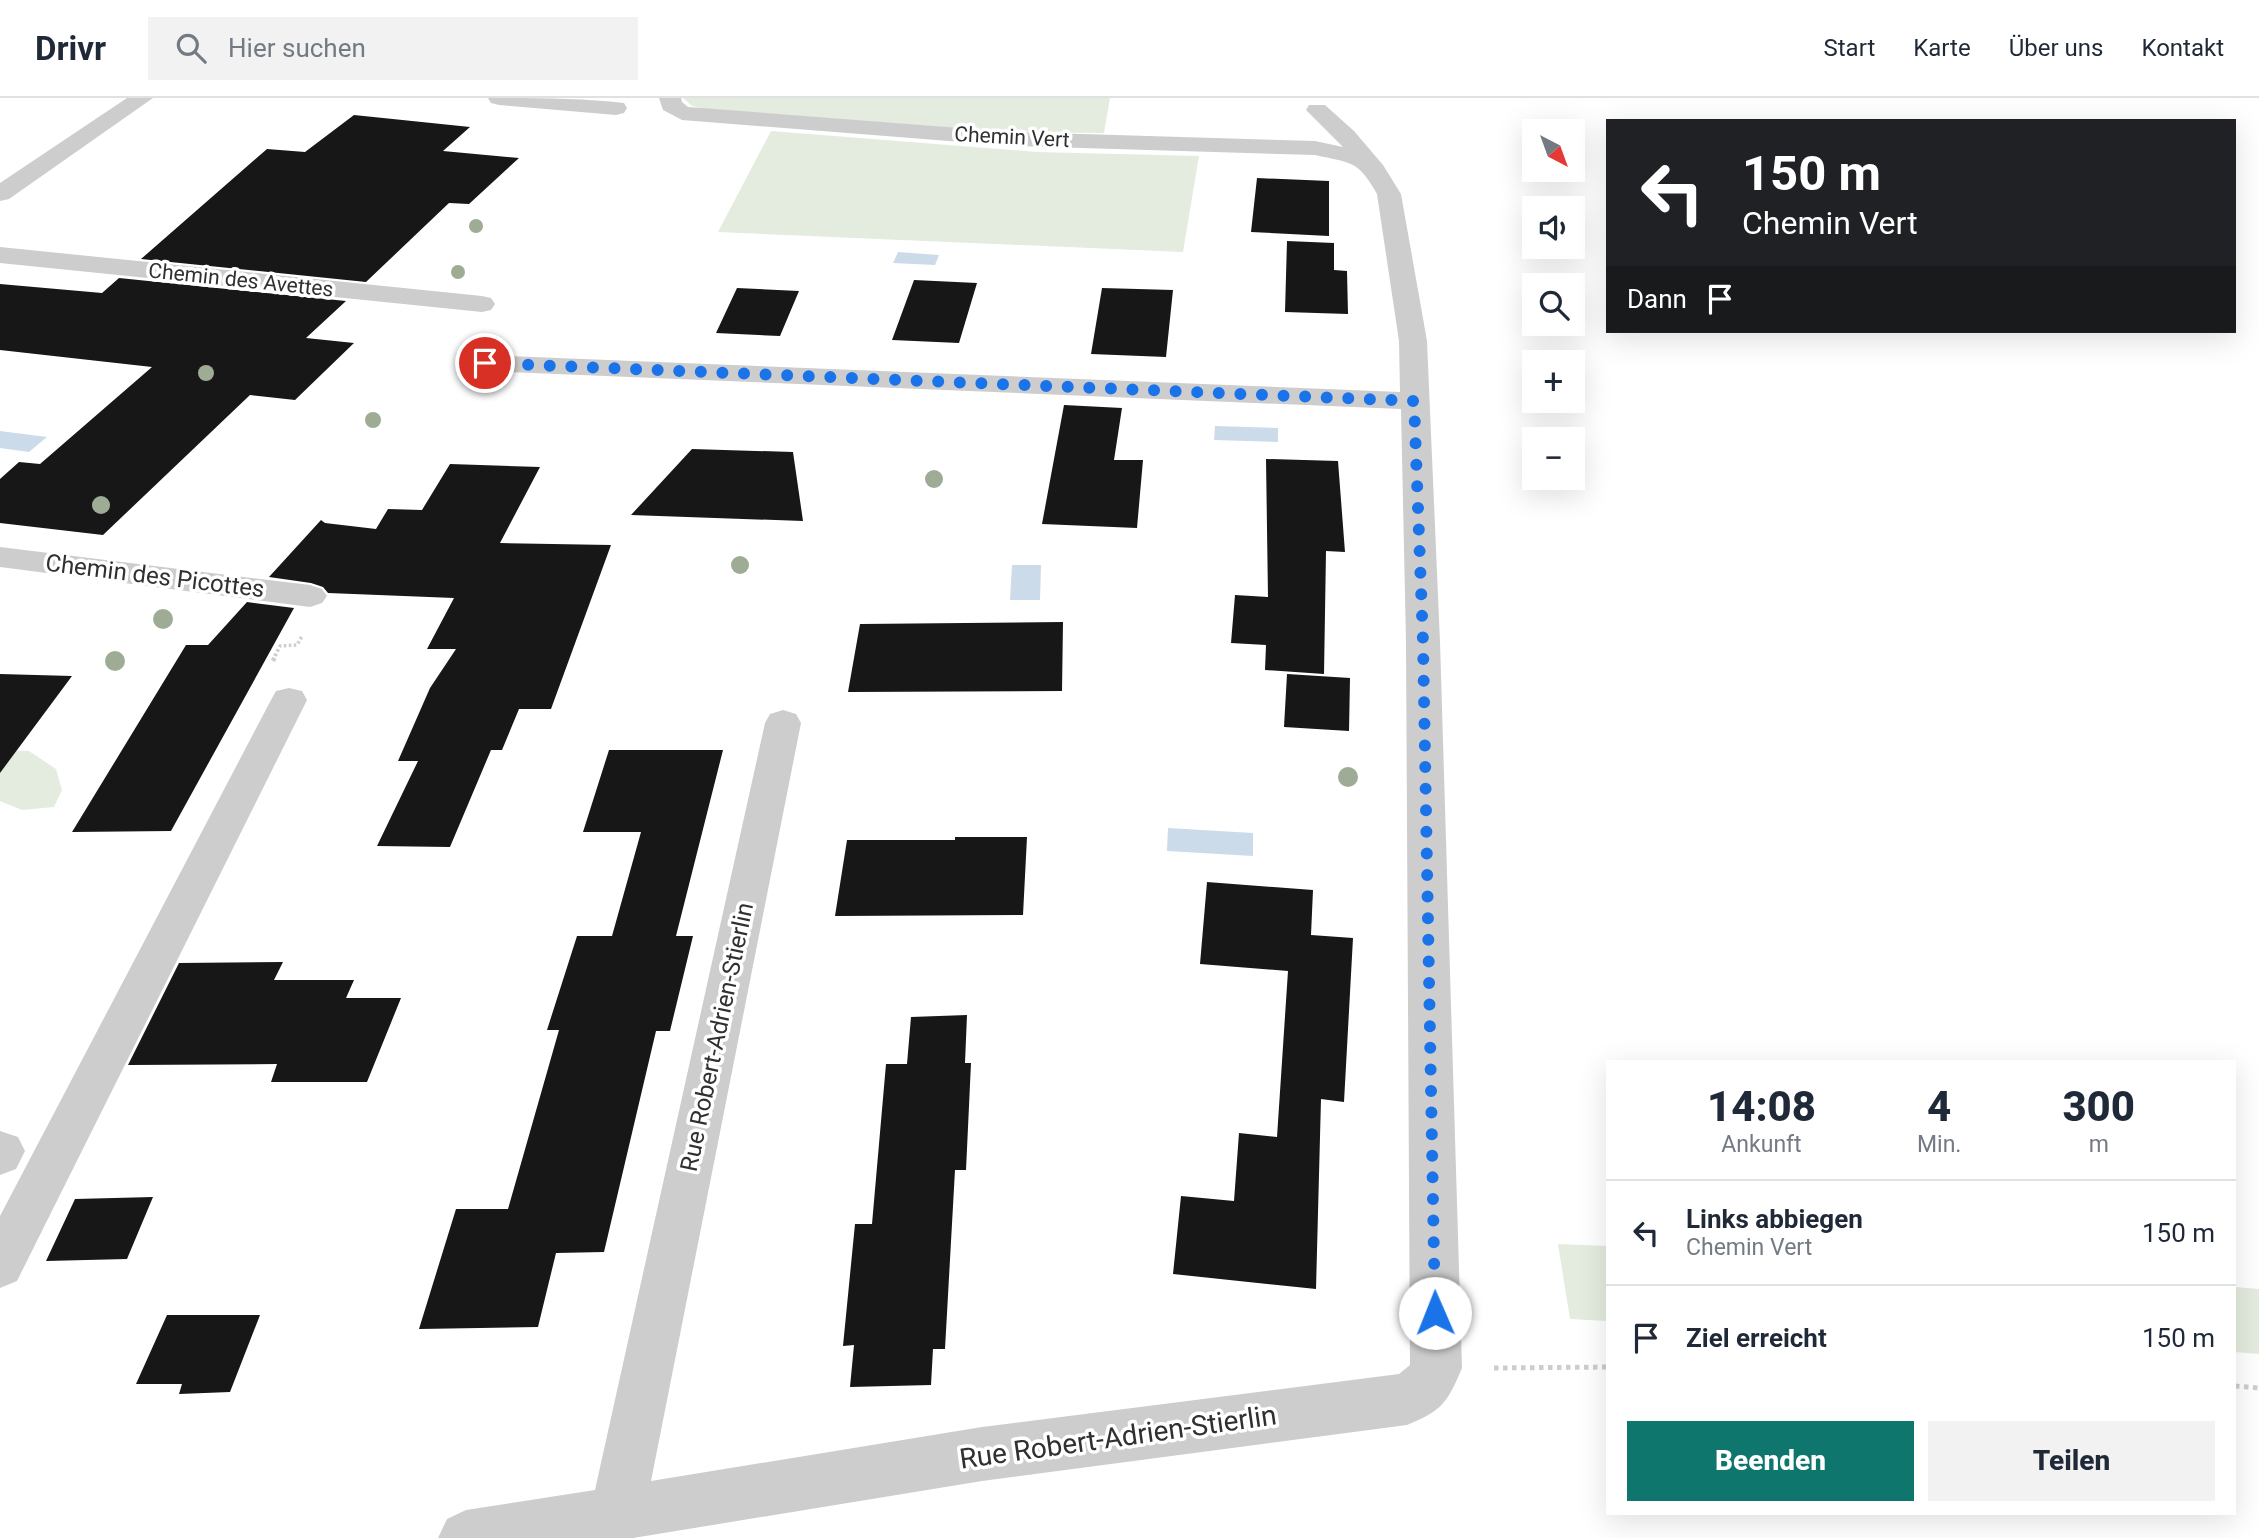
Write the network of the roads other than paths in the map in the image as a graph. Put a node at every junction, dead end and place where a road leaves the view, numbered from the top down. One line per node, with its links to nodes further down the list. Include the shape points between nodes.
1 (142, 98): 7 (street)
2 (499, 98): 4 (street)
3 (670, 98): 6 (street, Chemin Vert, via 671,105 682,113 1013,139 1315,148)
4 (616, 108)
5 (1317, 110): 6 (street, via 1346,135)
6 (1363, 159): 11 (street, via 1389,194 1413,341)
7 (0, 194)
8 (0, 255): 9 (street, Chemin des Avettes)
9 (482, 304)
10 (485, 363): 11 (street)
11 (1414, 401): 17 (street, Rue Robert-Adrien-Stierlin, via 1424,655 1436,1368 1427,1386 1407,1399 982,1454)
12 (0, 556): 13 (street, Chemin des Picottes)
13 (310, 596)
14 (289, 700): 16 (street)
15 (783, 723): 17 (street, Rue Robert-Adrien-Stierlin)
16 (0, 1265)
17 (617, 1515): 18 (street, Rue Robert-Adrien-Stierlin)
18 (466, 1538)

